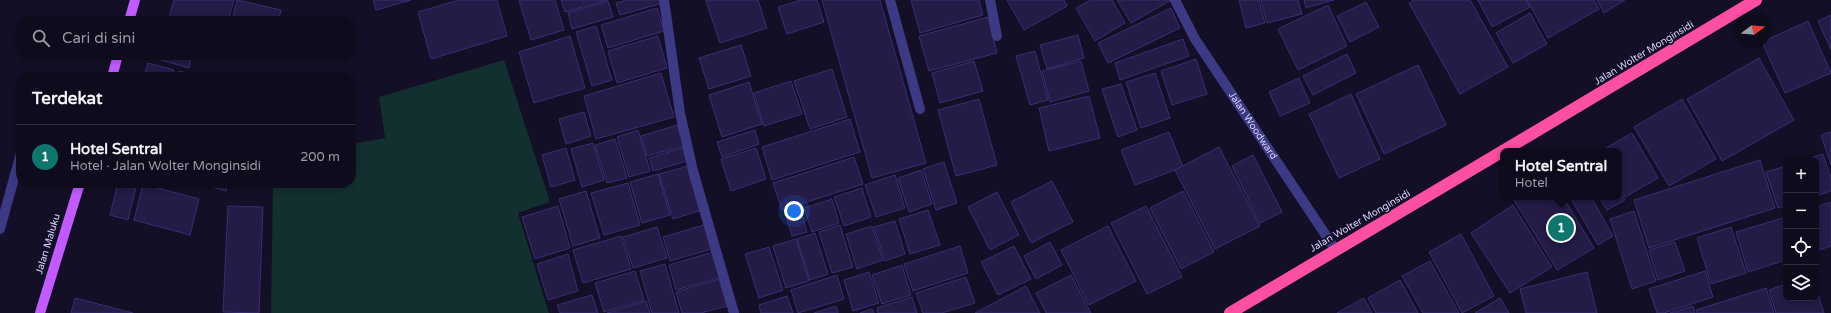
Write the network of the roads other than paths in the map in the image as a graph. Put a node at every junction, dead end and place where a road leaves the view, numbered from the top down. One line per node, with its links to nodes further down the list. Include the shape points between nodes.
1 (135, 0): 7 (main road)
2 (664, 0): 19 (street, via 678,99 693,171)
3 (890, 0): 11 (street)
4 (990, 0): 8 (street)
5 (1175, 0): 17 (street, Jalan Woodward, via 1195,39)
6 (1756, 0): 12 (highway, Jalan Wolter Monginsidi)
7 (130, 16)
8 (997, 36)
9 (117, 60): 10 (main road)
10 (113, 72)
11 (920, 109)
12 (1508, 148)
13 (1500, 153): 17 (highway, Jalan Wolter Monginsidi)
14 (16, 171): 16 (street)
15 (78, 188): 18 (main road, Jalan Maluku)
16 (0, 229)
17 (1335, 249): 20 (highway, Jalan Wolter Monginsidi)
18 (40, 313)
19 (734, 313)
20 (1230, 313)

